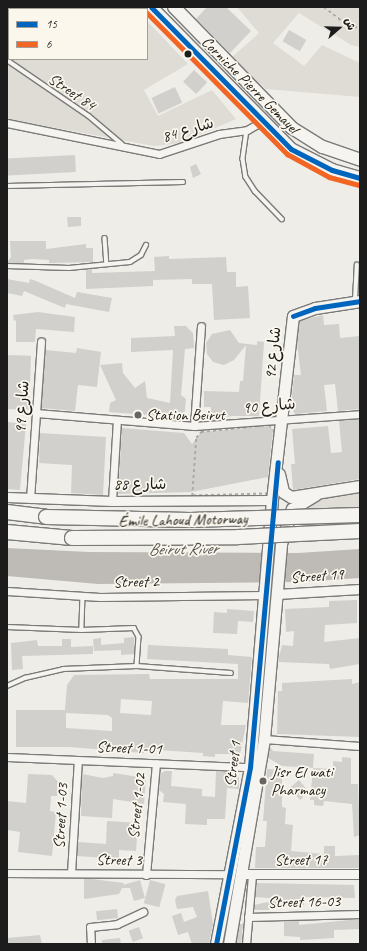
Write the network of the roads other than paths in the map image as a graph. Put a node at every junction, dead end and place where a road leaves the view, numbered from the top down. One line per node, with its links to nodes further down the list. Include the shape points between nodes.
1 (151, 7): 4 (highway, Corniche Pierre Gemayel)
2 (174, 7): 8 (highway, Corniche Pierre Gemayel, via 292,128 323,147)
3 (7, 60): 7 (lane, Street 84, via 89,116)
4 (261, 122): 6 (street, شارع 84); 9 (highway, Corniche Pierre Gemayel, via 291,149 310,160)
5 (7, 123): 7 (street, شارع 84)
6 (247, 130): 7 (street, شارع 84, via 219,134 159,154); 12 (lane, via 243,159 246,177 254,191)
7 (122, 145)
8 (360, 160)
9 (360, 178)
10 (183, 182): 11 (lane)
11 (7, 186)
12 (282, 219)
13 (105, 238): 15 (lane)
14 (146, 245): 15 (lane, via 136,260)
15 (107, 264): 17 (lane, via 69,268)
16 (357, 265): 18 (lane)
17 (7, 266)
18 (357, 301): 23 (main road, شارع 92, via 308,309 293,316)
19 (201, 326): 25 (street)
20 (41, 341): 21 (street, شارع 99)
21 (36, 413): 24 (street, شارع 90); 30 (street, شارع 99)
22 (360, 414): 23 (street, شارع 90)
23 (283, 418): 25 (street, شارع 90); 26 (main road, شارع 92)
24 (117, 420): 25 (street, شارع 90); 31 (street)
25 (194, 426)
26 (278, 462): 28 (main road, via 283,492 291,497); 32 (main road)
27 (360, 486): 28 (main road)
28 (315, 495): 37 (main road, via 290,512)
29 (7, 497): 30 (street, شارع 88)
30 (30, 499): 31 (street, شارع 88)
31 (112, 500): 32 (street, شارع 88)
32 (272, 500): 37 (main road)
33 (7, 512): 34 (highway, Émile Lahoud Motorway, bridge, via 46,517 183,520)
34 (360, 515)
35 (7, 532): 36 (highway, Émile Lahoud Motorway, bridge, via 72,538 238,537)
36 (360, 532)
37 (276, 544): 39 (main road)
38 (360, 589): 39 (street, Street 19)
39 (272, 590): 41 (street, Street 2); 47 (main road, Street 1); 52 (main road, Street 1)
40 (7, 591): 41 (street, Street 2)
41 (83, 596): 43 (lane)
42 (7, 626): 43 (lane)
43 (82, 630): 44 (lane, via 134,628 139,637)
44 (138, 666): 45 (lane); 46 (lane, via 63,669 25,678)
45 (231, 673)
46 (7, 686)
47 (264, 739): 48 (street); 55 (main road, Street 1)
48 (360, 746)
49 (7, 757): 50 (street, Street 1-01)
50 (78, 760): 51 (street, Street 1-01); 54 (street, Street 1-03)
51 (156, 763): 52 (street, Street 1-01); 57 (street, Street 1-02)
52 (250, 767): 55 (main road, Street 1)
53 (7, 873): 54 (street, Street 3)
54 (71, 873): 57 (street, Street 3)
55 (242, 874): 56 (street, Street 17); 57 (street, Street 3); 60 (street); 62 (main road, Street 1); 63 (main road, Street 1)
56 (360, 874)
57 (146, 875)
58 (143, 912): 61 (street, via 117,924 90,927)
59 (360, 914): 60 (street, Street 16-03)
60 (248, 917): 64 (street)
61 (91, 944)
62 (216, 944)
63 (229, 944)
64 (246, 944)

